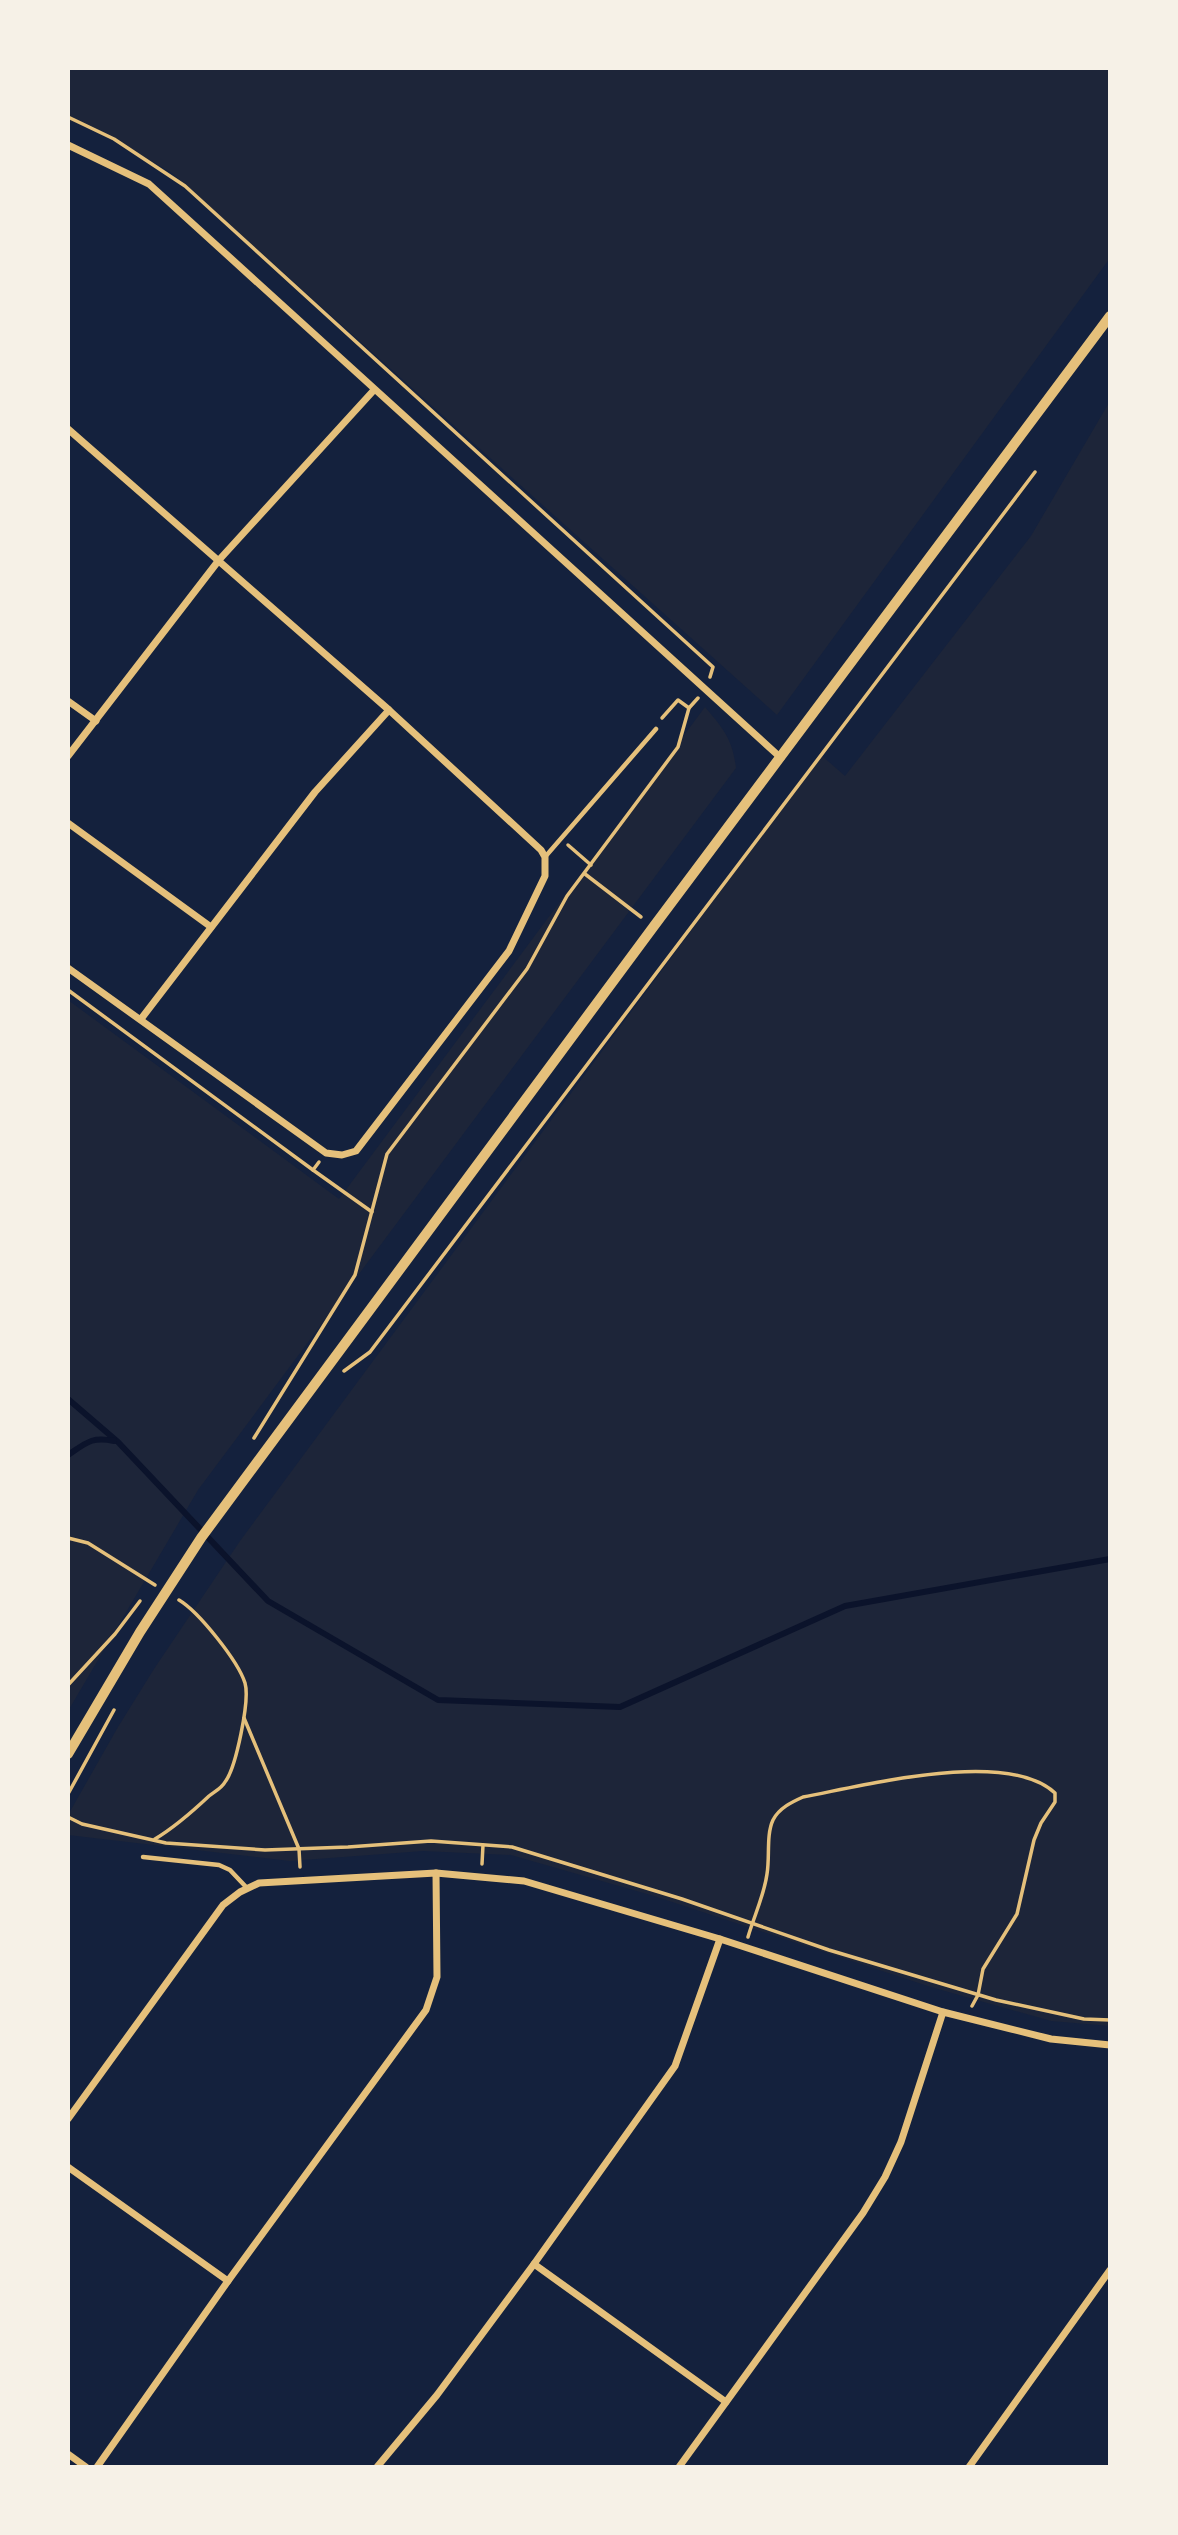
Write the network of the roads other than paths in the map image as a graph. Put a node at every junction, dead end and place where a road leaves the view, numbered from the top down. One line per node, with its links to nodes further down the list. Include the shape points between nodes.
1 (68, 145): 3 (street, via 149,184)
2 (1110, 316): 11 (street)
3 (374, 390): 5 (street); 11 (street)
4 (68, 429): 5 (street)
5 (219, 561): 7 (street); 8 (street)
6 (68, 701): 8 (street)
7 (389, 710): 13 (street); 14 (street, via 315,792)
8 (96, 720): 10 (street)
9 (656, 729): 13 (lane)
10 (68, 756)
11 (781, 758): 17 (street, via 201,1538)
12 (68, 823): 14 (street)
13 (545, 857): 16 (street, via 545,876 509,951 356,1151 326,1153)
14 (211, 927): 16 (street)
15 (68, 968): 16 (street)
16 (141, 1019)
17 (68, 1754)
18 (143, 1857): 20 (lane, via 219,1865)
19 (436, 1873): 20 (street, via 259,1882); 21 (street, via 524,1881); 28 (street, via 437,1977 426,2010)
20 (247, 1888): 24 (street, via 223,1905)
21 (720, 1939): 22 (street); 26 (street, via 675,2066)
22 (943, 2012): 23 (street, via 1051,2039); 29 (street, via 885,2178)
23 (1110, 2045)
24 (68, 2119)
25 (68, 2167): 28 (street)
26 (534, 2264): 29 (street); 33 (street)
27 (1110, 2270): 35 (street)
28 (228, 2281): 32 (street)
29 (726, 2402): 34 (street)
30 (68, 2455): 31 (street)
31 (86, 2467)
32 (97, 2467)
33 (377, 2467)
34 (679, 2467)
35 (969, 2467)

